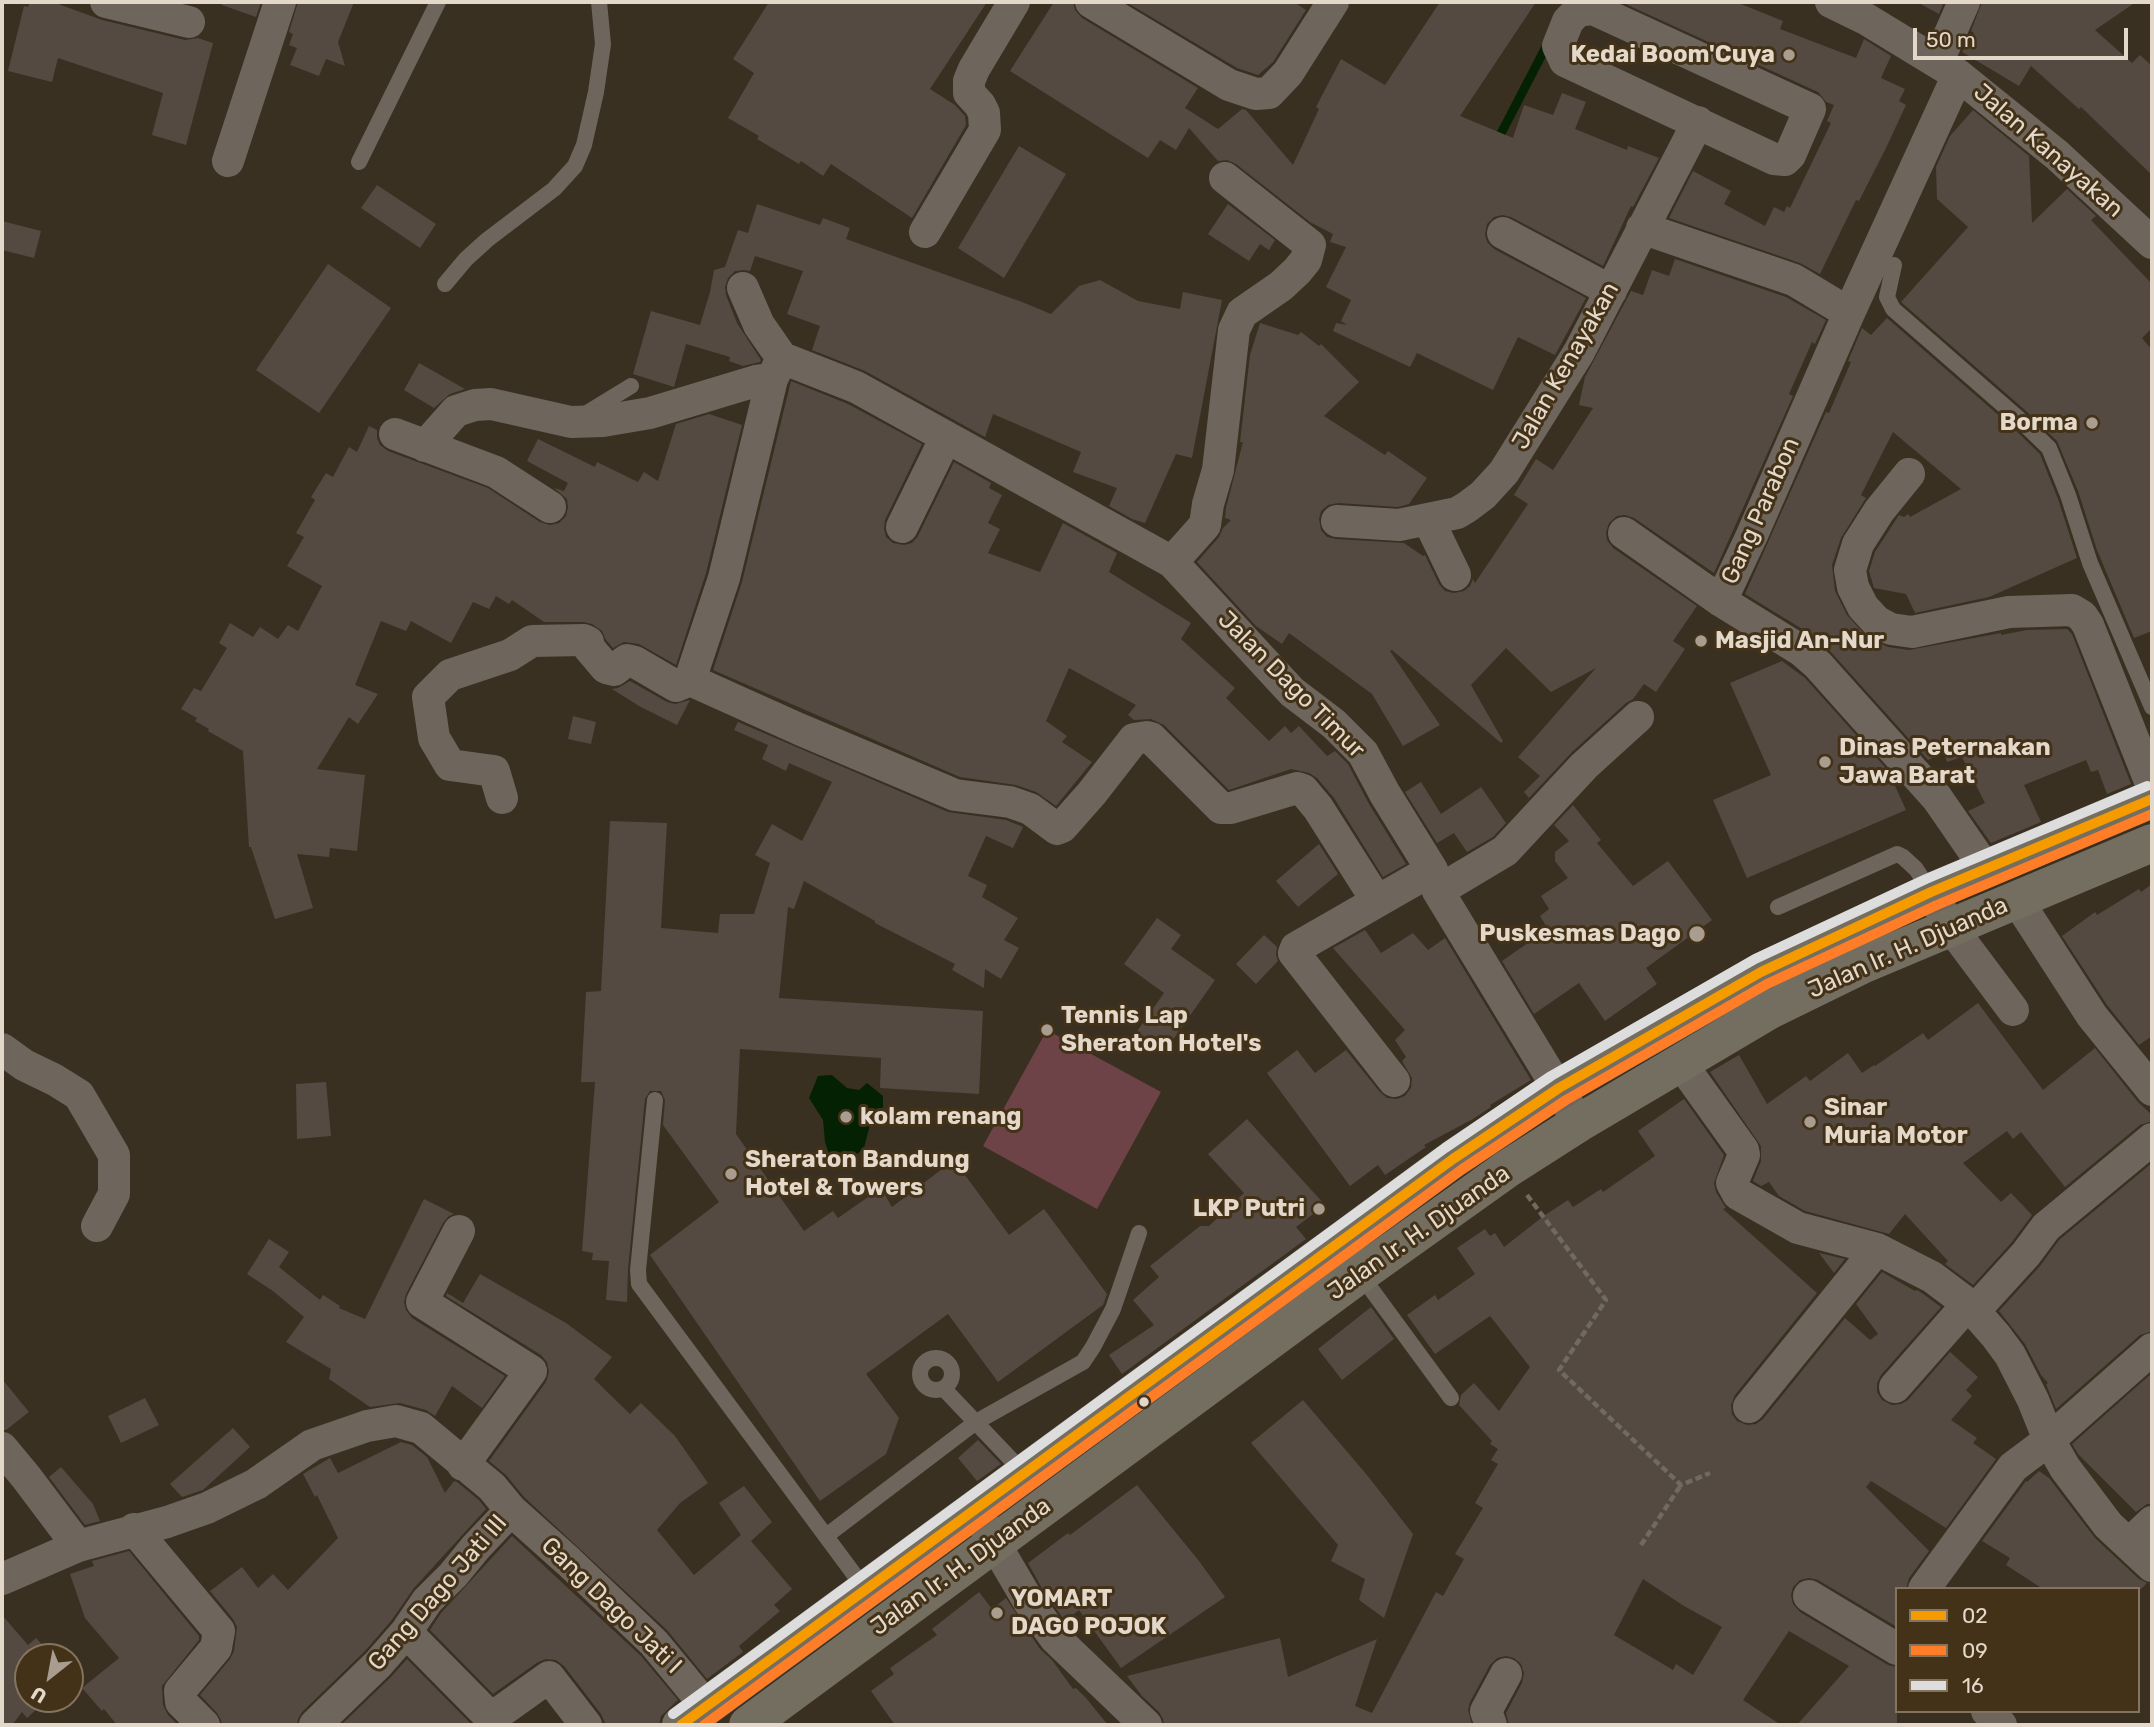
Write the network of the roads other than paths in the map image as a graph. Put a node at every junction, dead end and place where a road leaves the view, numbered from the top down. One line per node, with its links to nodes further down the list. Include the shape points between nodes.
1 (106, 2): 11 (street)
2 (280, 2): 14 (street)
3 (438, 2): 15 (lane)
4 (599, 2): 22 (lane, via 603,44 596,92 575,166 466,259)
5 (1014, 2): 18 (street, via 969,82 969,93 984,113 985,130)
6 (1091, 2): 7 (street, via 1229,85 1256,94 1269,93 1288,73)
7 (1333, 2)
8 (1831, 2): 12 (street, Jalan Kanayakan)
9 (1964, 2): 12 (street, Gang Parabon)
10 (1577, 6): 13 (street, via 1558,46 1565,61); 13 (street, via 1593,9 1810,109 1785,160)
11 (189, 22)
12 (1948, 68): 20 (street, Jalan Kanayakan, via 2057,155); 25 (street, Gang Parabon)
13 (1698, 122): 17 (street, Jalan Kenayakan)
14 (228, 161)
15 (359, 162)
16 (1225, 178): 38 (street, via 1310,245 1297,271 1242,313 1234,331 1218,470 1205,525)
17 (1642, 228): 24 (street, Jalan Kenayakan); 25 (street, via 1794,280)
18 (925, 232)
19 (1503, 233): 24 (street)
20 (2152, 243)
21 (1894, 265): 42 (lane, via 1887,297 1893,309 2049,448 2090,563)
22 (445, 284)
23 (743, 288): 26 (street)
24 (1611, 291): 34 (street, Jalan Kenayakan, via 1504,472 1467,507)
25 (1849, 313): 40 (street, Gang Parabon)
26 (777, 369): 28 (street, via 756,382 650,413); 30 (street, Jalan Dago Timur, via 856,387); 41 (street, via 724,578)
27 (631, 386): 28 (lane)
28 (571, 422): 31 (street, via 491,404 475,405 456,411)
29 (395, 434): 31 (street)
30 (946, 437): 36 (street); 38 (street, Jalan Dago Timur)
31 (425, 446): 33 (street, via 496,472)
32 (1909, 474): 44 (street, via 1858,544 1850,570 1863,607 1891,629 1912,632 2009,611 2072,610 2082,616)
33 (550, 507)
34 (1428, 519): 35 (street, Jalan Kenayakan, via 1399,525); 39 (street)
35 (1338, 521)
36 (902, 527)
37 (1624, 533): 40 (street)
38 (1172, 562): 49 (street, Jalan Dago Timur, via 1292,692 1363,753)
39 (1455, 575)
40 (1721, 601): 48 (street, Gang Parabon, via 1818,665 1937,798)
41 (690, 680): 45 (street, via 676,686 627,660 614,670 606,668 584,640 532,641 510,655 450,675 428,697 434,738 450,765 494,771); 52 (street, via 955,795 1030,809 1057,830 1134,739 1151,738 1221,808 1303,790)
42 (2152, 707)
43 (1638, 717): 49 (street, via 1584,766 1505,851)
44 (2152, 786)
45 (502, 798)
46 (2152, 799): 48 (main road, Jalan Ir. H. Djuanda)
47 (2152, 843): 51 (main road, Jalan Ir. H. Djuanda)
48 (1986, 869): 50 (main road, Jalan Ir. H. Djuanda)
49 (1435, 881): 52 (street); 59 (street, Jalan Dago Timur)
50 (1931, 892): 53 (lane, via 1916,869 1897,855); 54 (street); 59 (main road, Jalan Ir. H. Djuanda, via 1761,972)
51 (2017, 900): 54 (main road, Jalan Ir. H. Djuanda); 60 (street, via 2092,1016)
52 (1377, 901): 58 (street, via 1294,953)
53 (1778, 907)
54 (1950, 926): 55 (street); 57 (main road, Jalan Ir. H. Djuanda, via 1782,1004)
55 (2013, 1010)
56 (2, 1049): 64 (street, via 79,1096 114,1155 114,1194)
57 (1680, 1062): 62 (main road, Jalan Ir. H. Djuanda); 67 (street, via 1743,1150 1732,1184 1738,1194 1798,1228)
58 (1394, 1081)
59 (1559, 1088): 62 (street, Jalan Dago Timur); 79 (main road, Jalan Ir. H. Djuanda, via 1453,1159)
60 (2152, 1090)
61 (655, 1100): 85 (lane, via 639,1284)
62 (1579, 1123): 68 (main road, Jalan Ir. H. Djuanda)
63 (2152, 1139): 69 (street, via 2046,1227 2026,1254)
64 (97, 1226)
65 (459, 1231): 78 (street, via 422,1302 531,1371)
66 (1139, 1233): 75 (lane, via 1113,1309 1083,1362)
67 (1877, 1248): 69 (street, via 1932,1277); 74 (street)
68 (1360, 1274): 73 (lane); 80 (main road, Jalan Ir. H. Djuanda)
69 (1971, 1308): 71 (street); 76 (street, via 2010,1355)
70 (2152, 1349): 76 (street)
71 (1895, 1387)
72 (944, 1389): 75 (lane)
73 (1451, 1398)
74 (1749, 1407)
75 (976, 1422): 79 (lane); 85 (lane)
76 (2049, 1440): 87 (street, via 2094,1508); 91 (street, via 2013,1467)
77 (2, 1448): 88 (street)
78 (463, 1465): 82 (street, Gang Dago Jati III, via 492,1487); 84 (street, Gang Dago Jati III, via 421,1428 396,1422 368,1426 312,1445 256,1484 207,1508)
79 (1024, 1474): 80 (lane); 81 (main road, Jalan Ir. H. Djuanda)
80 (1048, 1504): 86 (main road, Jalan Ir. H. Djuanda)
81 (974, 1509): 86 (street); 92 (main road, Jalan Ir. H. Djuanda)
82 (511, 1510): 94 (street, Gang Dago Jati III, via 427,1601); 97 (street, Gang Dago Jati I, via 654,1643)
83 (2152, 1522): 87 (street)
84 (134, 1529): 88 (street, Gang Dago Jati III); 99 (street, via 219,1631 216,1648 180,1691 181,1702)
85 (825, 1536): 92 (lane)
86 (994, 1544): 98 (main road, Jalan Ir. H. Djuanda, via 824,1667); 102 (street, via 1055,1638)
87 (2129, 1544): 89 (street)
88 (78, 1546): 90 (street, Gang Dago Jati III)
89 (2152, 1566)
90 (2, 1579)
91 (1925, 1587)
92 (865, 1589): 97 (main road, Jalan Ir. H. Djuanda)
93 (1809, 1596): 95 (street)
94 (406, 1632): 100 (street, Gang Dago Jati III); 101 (street, via 488,1715 493,1717 549,1677)
95 (1893, 1638)
96 (1506, 1674): 103 (street, via 1486,1711)
97 (694, 1716)
98 (771, 1718)
99 (204, 1725)
100 (314, 1725)
101 (586, 1725)
102 (1146, 1725)
103 (1491, 1725)

